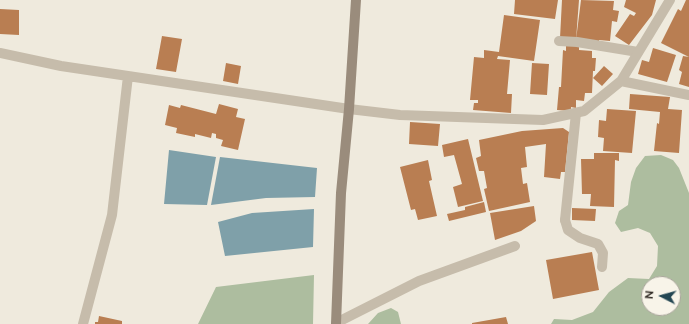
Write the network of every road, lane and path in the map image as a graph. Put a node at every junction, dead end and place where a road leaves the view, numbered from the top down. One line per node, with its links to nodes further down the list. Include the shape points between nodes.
1 (356, 0): 9 (street)
2 (670, 0): 4 (street)
3 (559, 41): 4 (street)
4 (638, 52): 7 (street)
5 (0, 53): 6 (street, via 61,66)
6 (128, 76): 9 (street); 13 (street, via 112,215)
7 (621, 80): 8 (street); 10 (street, via 584,111)
8 (689, 95)
9 (349, 109): 10 (street, via 400,114 543,120); 14 (street, via 341,193)
10 (576, 113): 12 (street, via 566,220 568,230 598,244 603,253)
11 (515, 246): 14 (street, via 419,281)
12 (602, 267)
13 (83, 324)
14 (336, 324)

